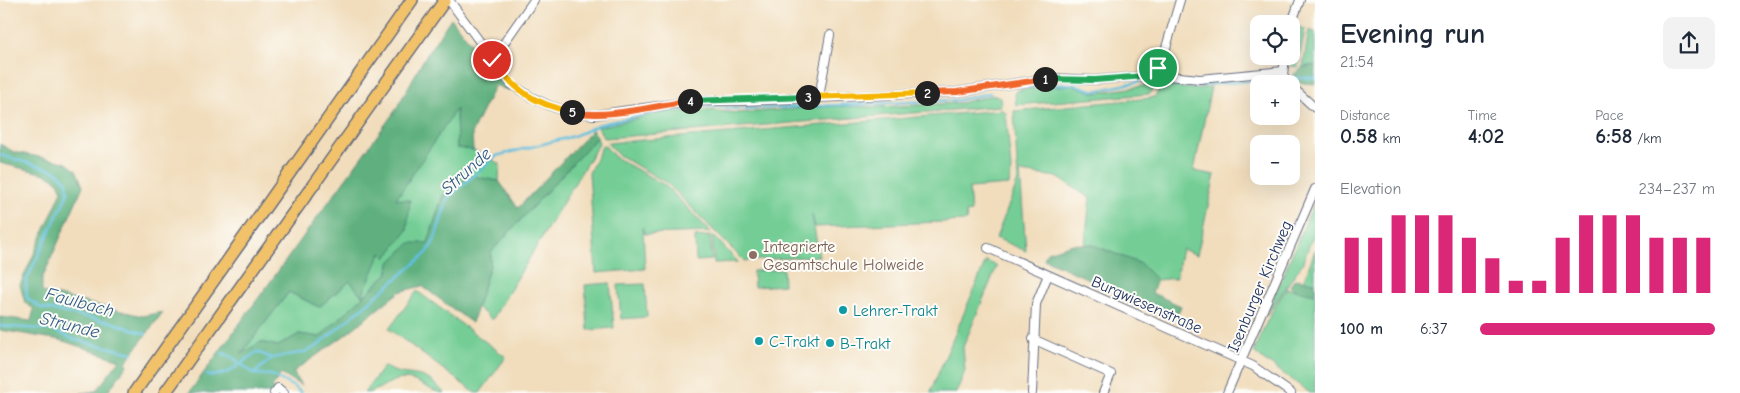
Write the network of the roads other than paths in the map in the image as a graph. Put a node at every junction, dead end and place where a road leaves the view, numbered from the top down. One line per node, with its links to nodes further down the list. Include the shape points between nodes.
1 (412, 0): 20 (highway)
2 (444, 0): 23 (highway)
3 (449, 0): 9 (street)
4 (534, 0): 9 (street)
5 (1180, 0): 10 (street)
6 (1300, 0): 7 (street)
7 (1295, 15)
8 (830, 35): 13 (street)
9 (492, 60): 13 (street, via 511,84 531,97 562,110 594,115 694,101)
10 (1158, 75): 11 (street); 13 (street, via 1095,80 1035,79 954,92)
11 (1250, 79)
12 (1300, 93): 14 (street)
13 (819, 97)
14 (1315, 108)
15 (1315, 189): 19 (street, Isenburger Kirchweg)
16 (988, 248): 17 (street, Burgwiesenstraße)
17 (1048, 275): 18 (street, via 1036,304); 19 (street, Burgwiesenstraße)
18 (1033, 339): 26 (street); 27 (street, via 1111,374)
19 (1242, 360): 28 (street, Isenburger Kirchweg); 29 (street, Burgwiesenstraße)
20 (144, 380): 21 (highway); 22 (highway)
21 (129, 393)
22 (134, 393)
23 (165, 393)
24 (274, 393): 25 (street, via 278,388)
25 (284, 393)
26 (1032, 393)
27 (1103, 393)
28 (1227, 393)
29 (1291, 393)

